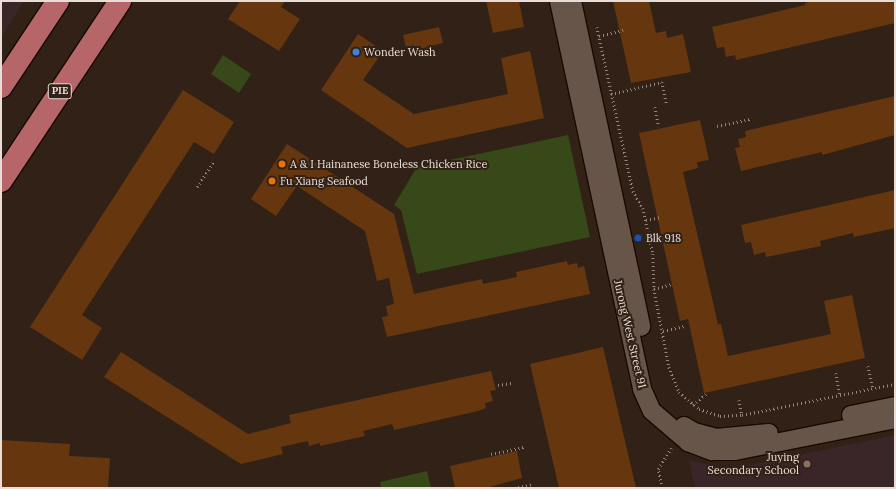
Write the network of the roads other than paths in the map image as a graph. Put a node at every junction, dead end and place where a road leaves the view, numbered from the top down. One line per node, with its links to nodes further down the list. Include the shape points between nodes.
1 (58, 1): 5 (highway)
2 (119, 1): 6 (highway, PIE)
3 (559, 1): 8 (street, Jurong West Street 91, via 640,381 652,411 688,442 712,451 735,451)
4 (572, 1): 7 (street, Jurong West Street 91, via 652,384 662,405 676,420 694,432 716,438 754,436)
5 (1, 87)
6 (1, 180)
7 (895, 406)
8 (895, 419)

